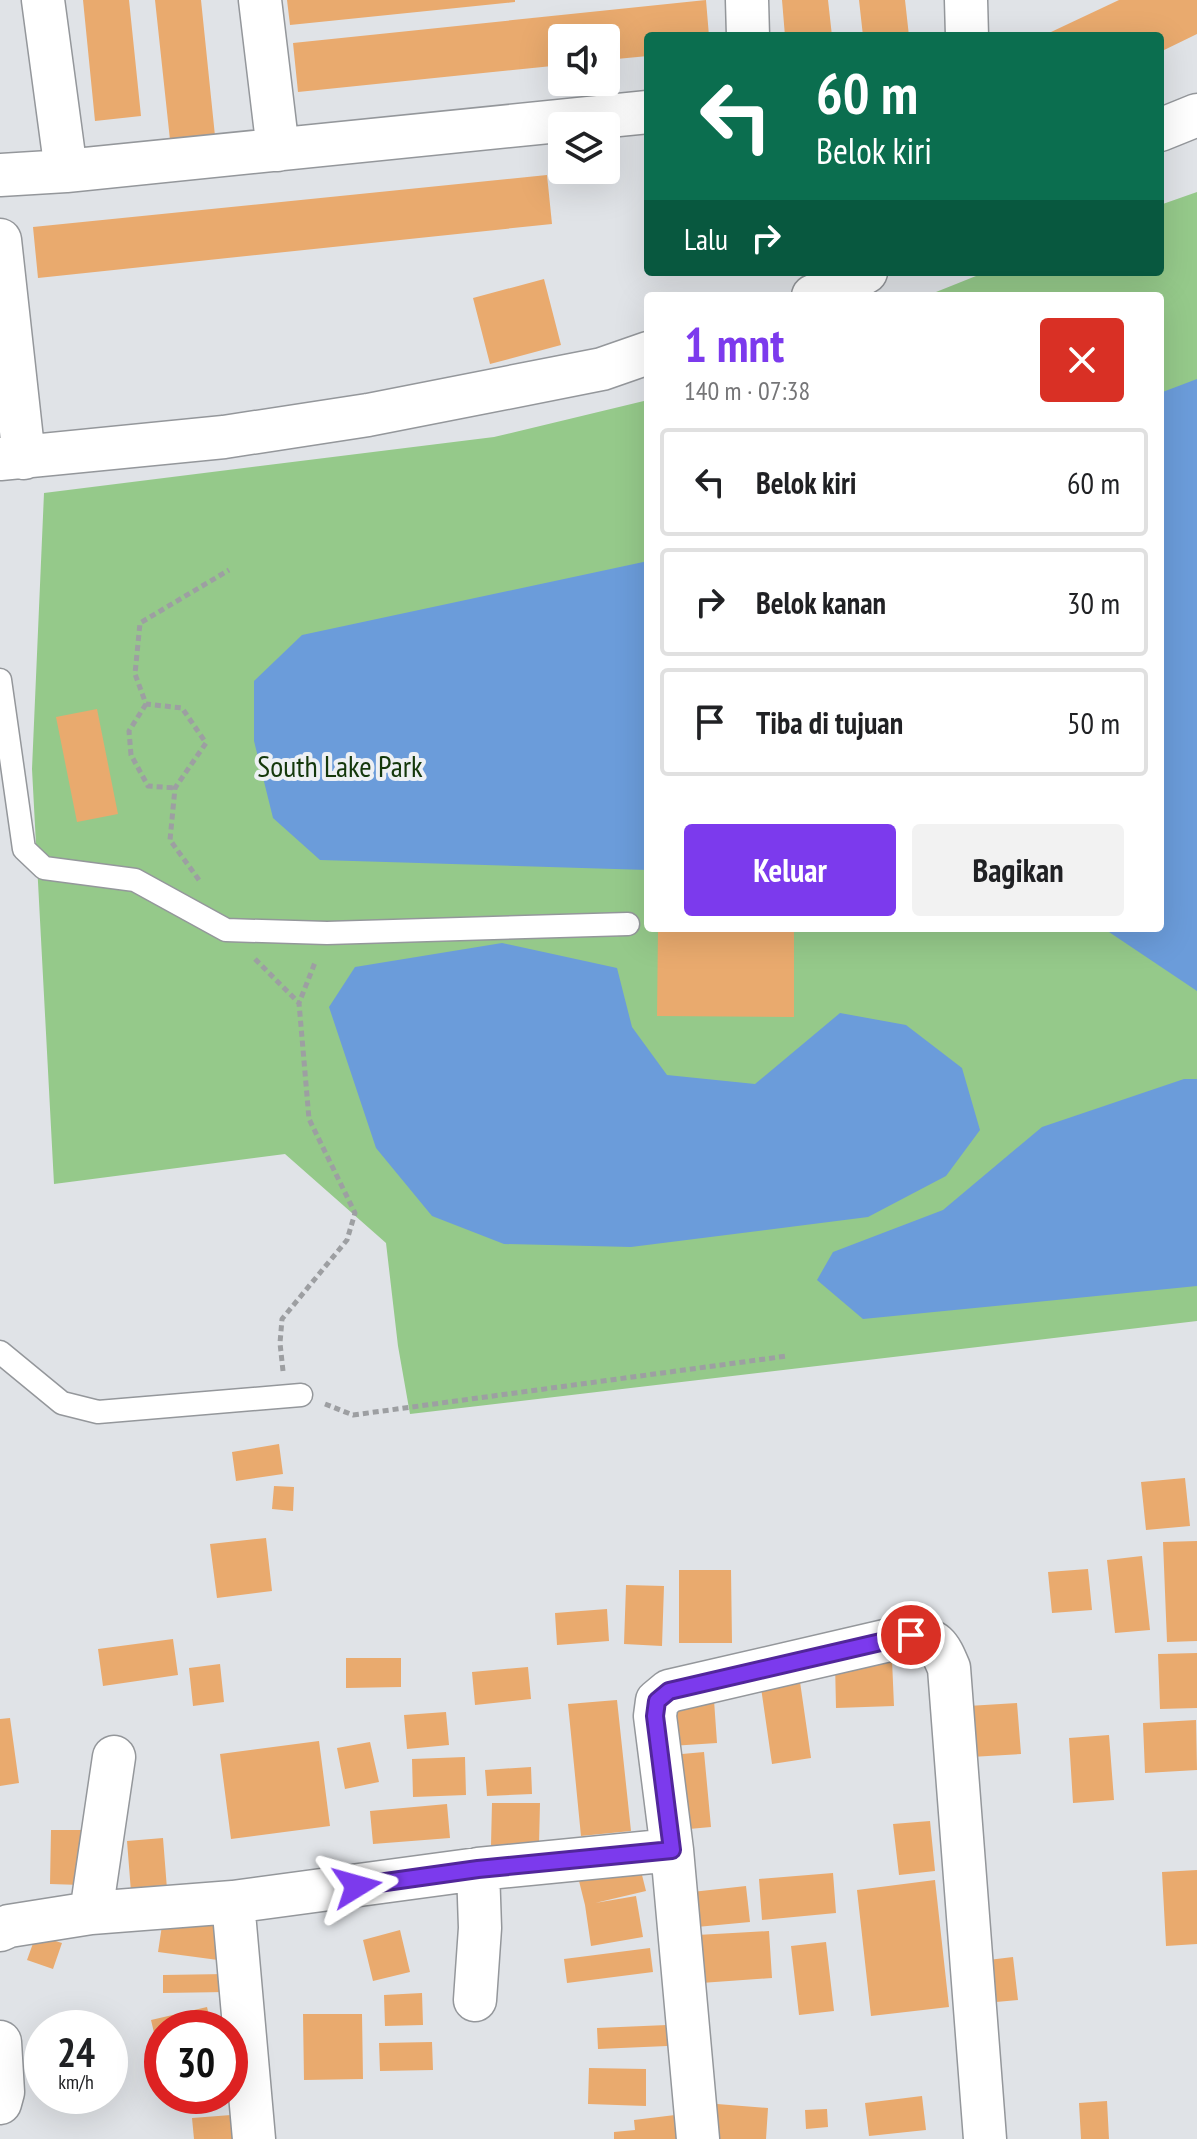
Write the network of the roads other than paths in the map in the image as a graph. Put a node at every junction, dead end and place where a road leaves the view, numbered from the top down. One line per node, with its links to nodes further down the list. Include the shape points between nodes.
1 (43, 0): 11 (street)
2 (260, 0): 10 (street)
3 (747, 0): 5 (street)
4 (966, 0): 6 (street)
5 (748, 32)
6 (967, 32)
7 (644, 112): 10 (street)
8 (1197, 115): 9 (street)
9 (1164, 128)
10 (278, 150): 11 (street)
11 (66, 171): 12 (street)
12 (0, 175)
13 (0, 240): 17 (street)
14 (859, 276): 15 (street)
15 (824, 292)
16 (644, 354): 17 (street, via 602,369 368,415 224,437)
17 (12, 458)
18 (0, 680): 19 (lane, via 24,849 44,868 135,880 226,930 327,933)
19 (628, 924)
20 (0, 1352): 21 (lane, via 62,1403 98,1412)
21 (293, 1395)
22 (114, 1757): 26 (street)
23 (672, 1850): 24 (street); 32 (street); 33 (street, via 655,1716 657,1701 669,1691 911,1635 940,1646 949,1668)
24 (478, 1869): 25 (street); 28 (street)
25 (233, 1902): 26 (street); 31 (street)
26 (91, 1913): 27 (street)
27 (0, 1930)
28 (475, 2000)
29 (0, 2042): 30 (street)
30 (0, 2103)
31 (254, 2139)
32 (698, 2139)
33 (985, 2139)

